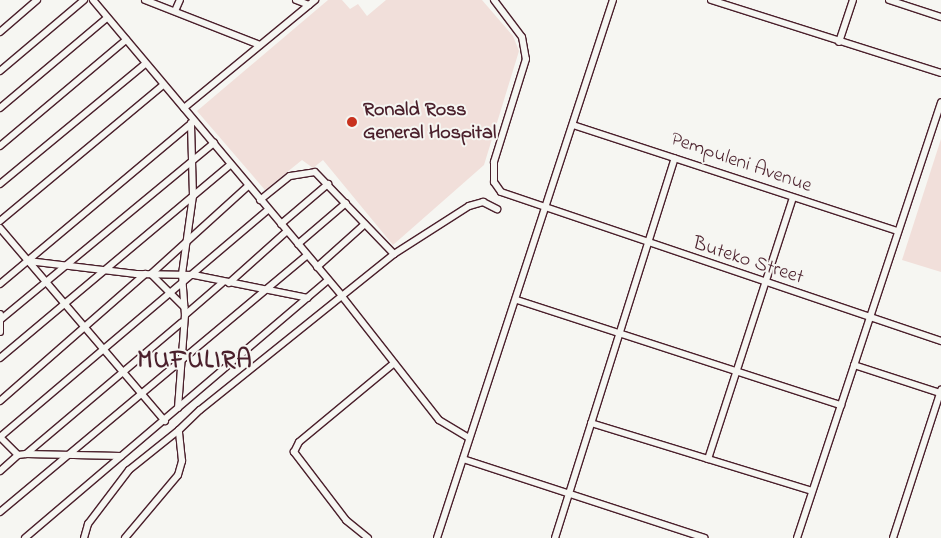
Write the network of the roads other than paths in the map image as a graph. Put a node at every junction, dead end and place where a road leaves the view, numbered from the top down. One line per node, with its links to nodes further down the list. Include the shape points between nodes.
1 (37, 0): 17 (street)
2 (84, 0): 22 (street)
3 (93, 0): 16 (street)
4 (145, 0): 14 (street)
5 (180, 0): 14 (street)
6 (296, 0): 13 (street)
7 (315, 0): 13 (street)
8 (494, 0): 44 (street, Buteko Street, via 522,37 526,59 494,162 494,182 506,196)
9 (613, 0): 29 (street)
10 (711, 0): 19 (street)
11 (852, 0): 19 (street)
12 (890, 0): 15 (street)
13 (309, 5): 20 (street)
14 (175, 12): 20 (street)
15 (941, 17)
16 (107, 18): 18 (street); 26 (street)
17 (0, 32)
18 (126, 40): 21 (street); 31 (street)
19 (839, 42): 23 (street)
20 (260, 45): 27 (street)
21 (145, 64): 24 (street); 35 (street)
22 (0, 72)
23 (941, 74)
24 (163, 85): 27 (street); 45 (street)
25 (941, 102): 49 (street)
26 (0, 108)
27 (184, 108): 28 (street)
28 (193, 122): 30 (street); 33 (street); 56 (street)
29 (573, 125): 32 (street, Pempuleni Avenue); 44 (street)
30 (214, 143): 33 (street); 34 (street)
31 (0, 146)
32 (675, 158): 39 (street, Pempuleni Avenue); 53 (street)
33 (193, 160): 38 (street); 57 (street)
34 (230, 165): 37 (street); 38 (street)
35 (0, 184)
36 (328, 184): 40 (street, via 315,172 297,172); 41 (street); 46 (street)
37 (248, 186): 40 (street); 51 (street)
38 (193, 196): 51 (street); 59 (street)
39 (793, 198): 49 (street, Pempuleni Avenue); 67 (street)
40 (260, 200): 43 (street)
41 (346, 203): 47 (street); 52 (street)
42 (497, 209): 54 (street, via 483,202 469,206)
43 (268, 210): 46 (street); 62 (street)
44 (546, 211): 53 (street, Buteko Street); 73 (street)
45 (0, 221)
46 (281, 224): 50 (street)
47 (365, 224): 54 (street); 58 (street)
48 (0, 228): 56 (street)
49 (898, 231): 77 (street)
50 (286, 232): 52 (street); 65 (street)
51 (187, 242): 60 (street); 61 (street)
52 (298, 244): 55 (street)
53 (647, 246): 67 (street, Buteko Street); 81 (street)
54 (394, 254): 71 (street)
55 (307, 255): 58 (street); 69 (street)
56 (28, 261): 57 (street); 64 (street); 66 (street)
57 (66, 265): 59 (street); 64 (street)
58 (317, 267): 63 (street)
59 (105, 271): 60 (street); 74 (street)
60 (148, 274): 61 (street); 70 (street); 79 (street)
61 (182, 274): 62 (street); 68 (street)
62 (194, 275): 65 (street); 68 (street)
63 (328, 280): 71 (street); 72 (street)
64 (46, 282): 74 (street); 76 (street)
65 (225, 283): 69 (street); 75 (street)
66 (0, 284)
67 (765, 284): 77 (street, Buteko Street); 89 (street)
68 (182, 285): 70 (street); 75 (street)
69 (268, 287): 72 (street); 85 (street)
70 (170, 295): 75 (street); 83 (street)
71 (340, 295): 86 (street); 97 (street)
72 (308, 298): 94 (street)
73 (517, 300): 81 (street); 99 (street)
74 (65, 304): 79 (street); 84 (street)
75 (185, 311): 78 (street)
76 (1, 317): 80 (street)
77 (870, 317): 82 (street, Buteko Street); 87 (street)
78 (182, 322): 85 (street); 88 (street)
79 (84, 327): 83 (street); 92 (street)
80 (0, 332)
81 (620, 334): 89 (street); 96 (street)
82 (941, 341)
83 (104, 350): 88 (street); 98 (street)
84 (0, 358)
85 (181, 358): 91 (street); 94 (street)
86 (393, 364): 99 (street, via 439,420); 113 (street, via 299,442 294,452 346,520)
87 (854, 365): 90 (street); 93 (street)
88 (122, 371): 91 (street); 100 (street)
89 (736, 372): 93 (street); 104 (street)
90 (940, 392): 118 (street)
91 (141, 394): 95 (street); 101 (street)
92 (0, 402)
93 (841, 405): 107 (street)
94 (178, 408): 95 (street)
95 (165, 421): 103 (street)
96 (591, 423): 104 (street); 108 (street)
97 (179, 430): 111 (street, via 128,470 87,525); 112 (street, via 181,469)
98 (0, 437): 102 (street)
99 (469, 438): 105 (street)
100 (26, 454): 101 (street); 102 (street)
101 (70, 454): 103 (street); 109 (street)
102 (18, 455): 106 (street)
103 (121, 456): 110 (street)
104 (708, 458): 107 (street)
105 (463, 459): 108 (street); 114 (street)
106 (0, 471)
107 (812, 491): 117 (street)
108 (569, 494): 115 (street); 116 (street)
109 (0, 512)
110 (25, 538)
111 (84, 538)
112 (126, 538)
113 (368, 538)
114 (437, 538)
115 (555, 538)
116 (704, 538)
117 (796, 538)
118 (893, 538)

